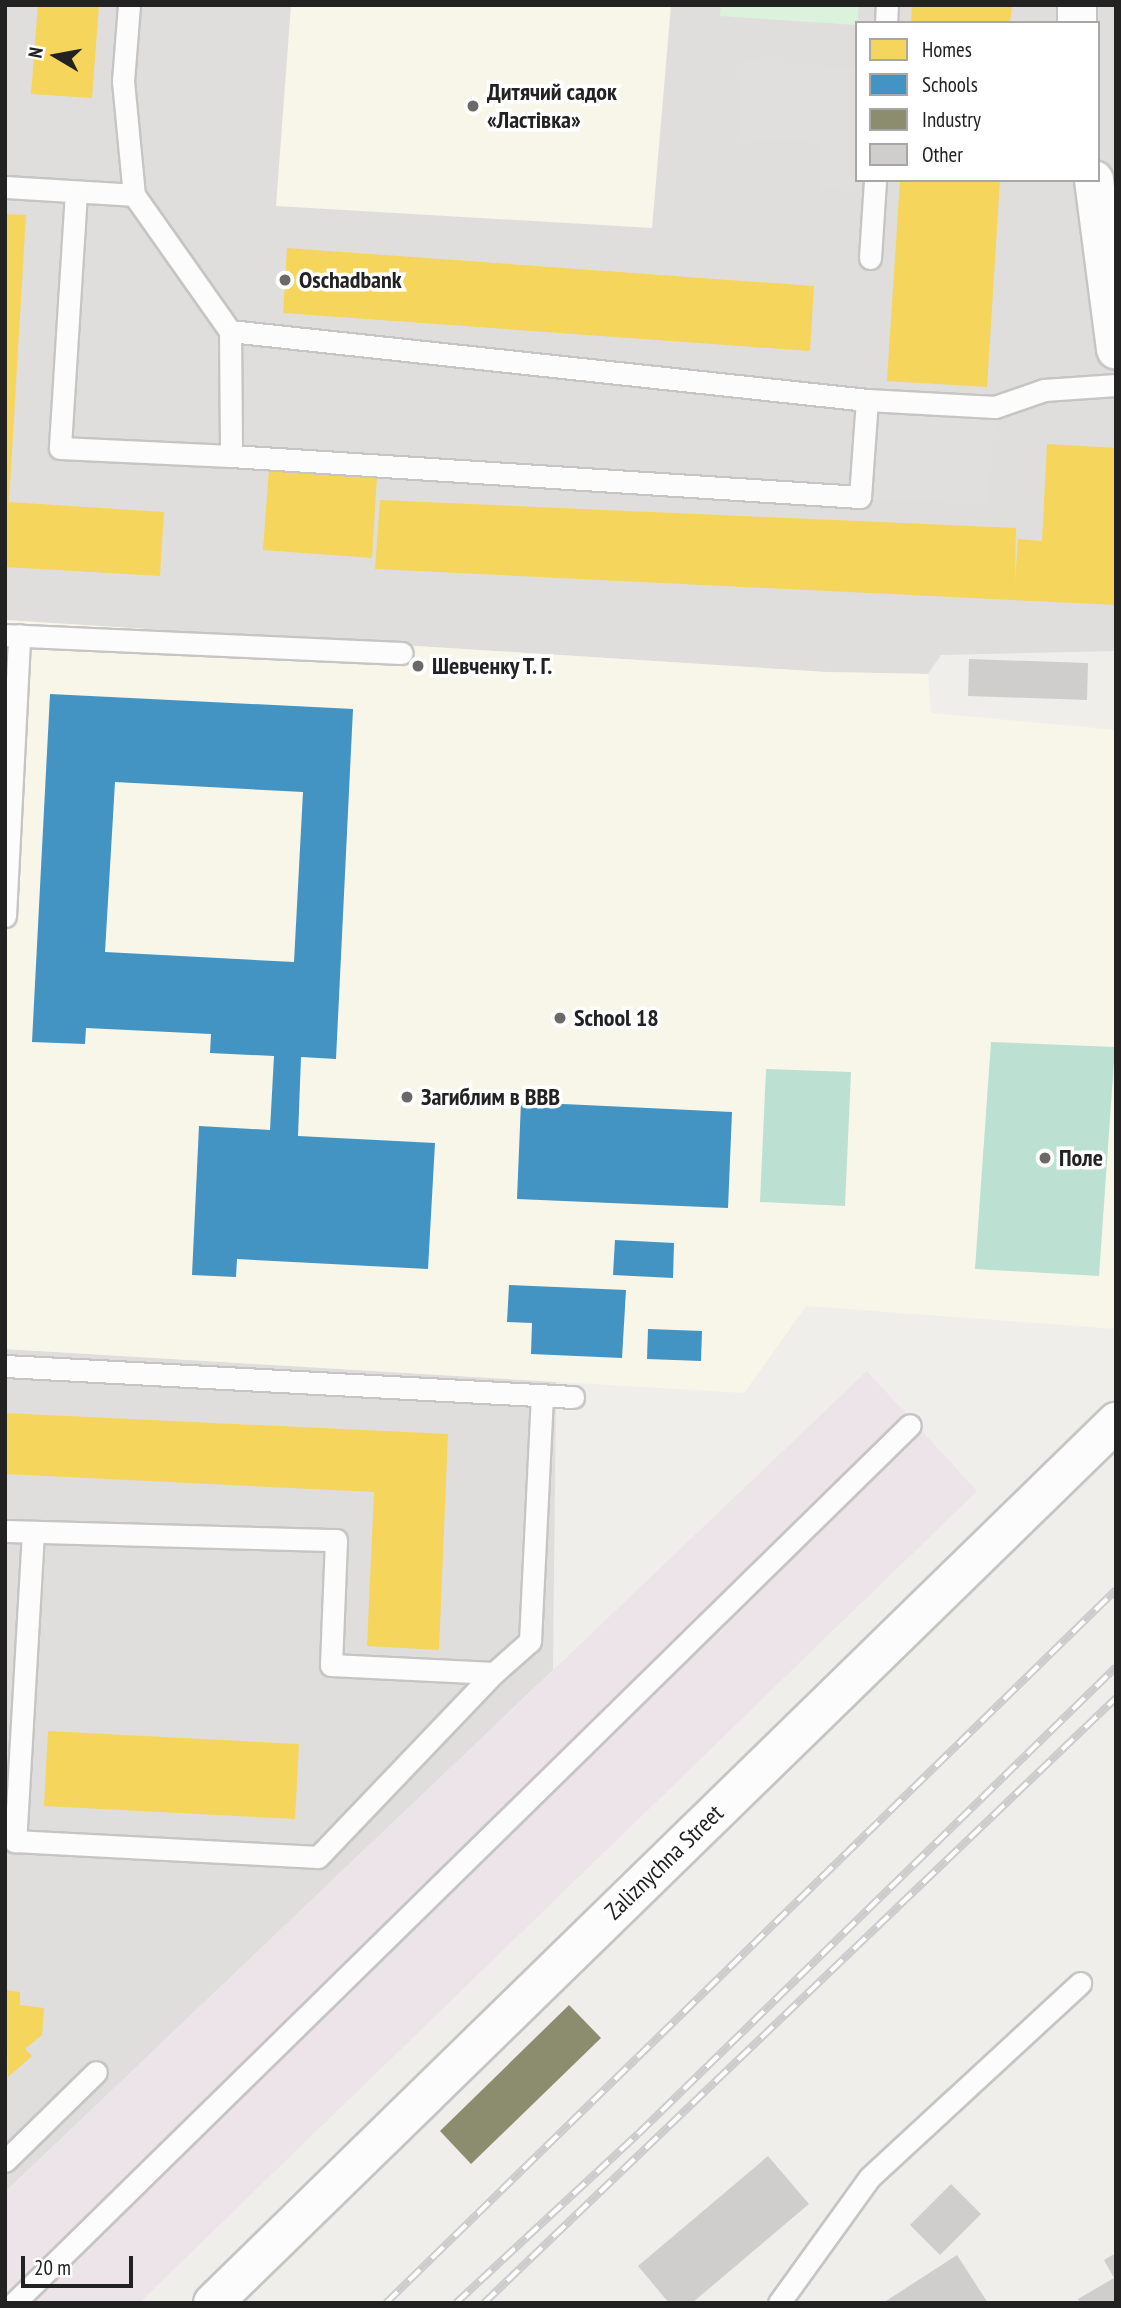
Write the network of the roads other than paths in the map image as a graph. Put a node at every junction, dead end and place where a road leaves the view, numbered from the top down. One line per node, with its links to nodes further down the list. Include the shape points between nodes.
1 (129, 5): 6 (lane, via 123,81)
2 (875, 182): 7 (lane)
3 (1094, 182): 9 (street)
4 (5, 187): 5 (lane)
5 (76, 192): 6 (lane); 12 (lane, via 60,448)
6 (134, 195): 8 (lane)
7 (870, 258)
8 (230, 331): 11 (lane); 12 (lane)
9 (1116, 350)
10 (1116, 385): 11 (lane, via 1044,390 995,407)
11 (867, 400): 12 (lane, via 860,497)
12 (231, 456)
13 (12, 635): 14 (lane); 15 (lane)
14 (402, 653)
15 (7, 861): 16 (lane)
16 (5, 916)
17 (5, 1366): 18 (lane)
18 (542, 1395): 19 (lane); 24 (lane, via 530,1641)
19 (573, 1397)
20 (1116, 1422): 29 (street, Zaliznychna Street)
21 (910, 1425): 28 (lane)
22 (5, 1531): 23 (lane)
23 (33, 1532): 24 (lane, via 337,1540 331,1665); 24 (lane, via 15,1841 318,1857)
24 (494, 1673)
25 (1080, 1983): 30 (lane, via 870,2177)
26 (96, 2072): 27 (lane)
27 (5, 2161)
28 (14, 2303)
29 (213, 2303)
30 (779, 2303)

